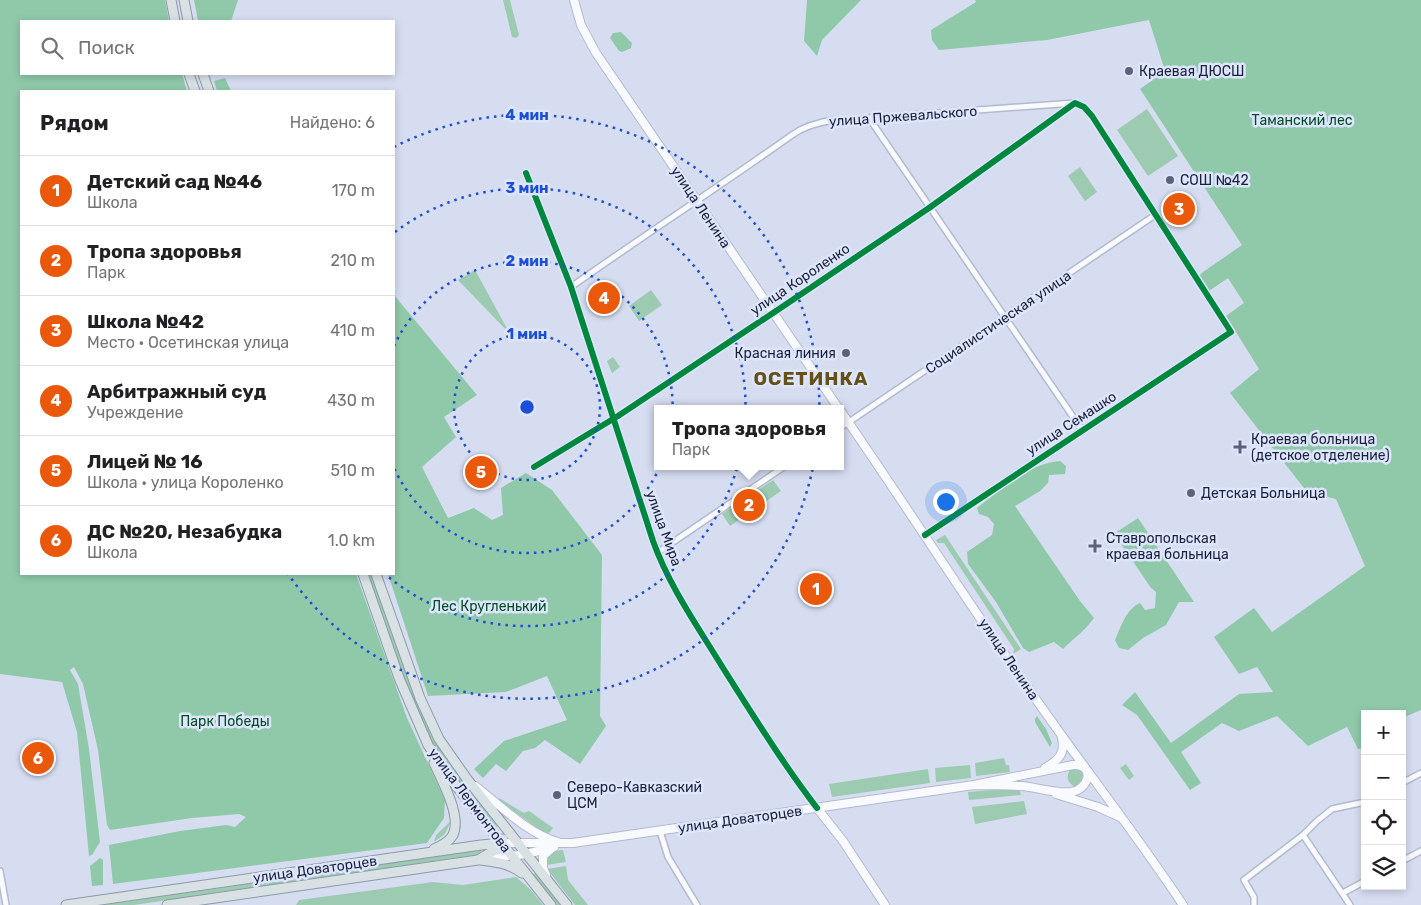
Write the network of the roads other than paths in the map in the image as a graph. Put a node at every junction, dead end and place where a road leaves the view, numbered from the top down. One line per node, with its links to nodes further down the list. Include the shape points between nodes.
1 (170, 0): 4 (main road)
2 (184, 0): 5 (main road)
3 (574, 0): 13 (main road, улица Ленина, via 581,25 596,53)
4 (175, 20)
5 (188, 20)
6 (189, 75): 8 (main road)
7 (203, 75): 9 (main road)
8 (195, 90)
9 (208, 90)
10 (1075, 103): 11 (street, улица Пржевальского); 14 (street, улица Короленко); 15 (street, via 1092,116)
11 (869, 118): 13 (street, улица Пржевальского, via 828,120 802,128); 14 (street)
12 (526, 173): 16 (street, улица Мира)
13 (697, 200): 16 (street, улица Пржевальского); 17 (main road, улица Ленина)
14 (929, 208): 17 (street, улица Короленко); 18 (street)
15 (1155, 215): 18 (street, Социалистическая улица); 24 (street, улица Семашко, via 1231,332)
16 (571, 287): 21 (street, улица Мира)
17 (773, 313): 19 (main road, улица Ленина); 21 (street, улица Короленко)
18 (1005, 318): 22 (street, Социалистическая улица); 24 (street)
19 (837, 405)
20 (844, 415): 22 (main road, улица Ленина)
21 (614, 417): 25 (street, улица Короленко); 28 (street, улица Мира)
22 (849, 422): 23 (street, Социалистическая улица); 27 (main road, улица Ленина)
23 (844, 425)
24 (1082, 430): 27 (street, улица Семашко)
25 (534, 467)
26 (778, 470): 28 (street)
27 (925, 535): 32 (main road, улица Ленина)
28 (657, 553): 41 (street, улица Мира, via 705,639)
29 (363, 575): 31 (main road, улица Лермонтова)
30 (376, 575): 36 (main road, улица Лермонтова, via 430,721)
31 (418, 726): 46 (main road, улица Лермонтова, via 440,765); 51 (main road, via 455,815 455,827 448,840)
32 (1060, 734): 33 (main road, улица Ленина); 34 (main road, via 1064,744 1058,760)
33 (1086, 769): 34 (main road, улица Доваторцев, via 1073,765); 39 (main road, улица Доваторцев, via 1086,782 1076,791); 42 (main road, улица Ленина)
34 (1034, 773): 38 (main road, улица Доваторцев)
35 (1421, 773): 37 (street)
36 (467, 779): 43 (main road, улица Лермонтова); 48 (main road, улица Лермонтова, via 542,836)
37 (1406, 780)
38 (974, 785): 39 (main road, улица Доваторцев); 41 (main road, улица Доваторцев)
39 (1037, 788): 42 (main road, улица Доваторцев)
40 (1361, 803): 45 (street, via 1332,809)
41 (817, 808): 44 (main road, улица Доваторцев); 67 (main road, улица Мира)
42 (1122, 818): 68 (main road, улица Ленина)
43 (499, 820): 46 (main road, via 504,835); 47 (main road, улица Лермонтова)
44 (660, 830): 48 (main road, улица Доваторцев); 66 (street, via 668,857)
45 (1303, 835): 60 (street); 69 (street, via 1244,880 1254,897)
46 (501, 843): 47 (main road, улица Доваторцев); 51 (main road, улица Доваторцев); 53 (main road, улица Лермонтова); 55 (main road, via 492,853)
47 (517, 843): 48 (main road, улица Доваторцев); 52 (main road, улица Лермонтова)
48 (565, 844): 49 (main road, улица Доваторцев)
49 (553, 848): 52 (main road, улица Доваторцев); 57 (main road, via 543,856 542,862)
50 (1421, 851): 54 (street)
51 (424, 853): 62 (main road, улица Доваторцев)
52 (526, 854): 53 (main road, улица Доваторцев); 57 (main road, улица Лермонтова)
53 (512, 856): 55 (main road, улица Доваторцев); 59 (main road, улица Лермонтова)
54 (1406, 859)
55 (478, 860): 59 (main road, via 511,866); 63 (main road, улица Доваторцев)
56 (0, 871): 61 (street)
57 (548, 881): 65 (main road, улица Лермонтова)
58 (1361, 883): 60 (street)
59 (536, 886): 64 (main road, улица Лермонтова)
60 (1343, 893): 70 (street)
61 (6, 905)
62 (66, 905)
63 (167, 905)
64 (551, 905)
65 (567, 905)
66 (696, 905)
67 (885, 905)
68 (1183, 905)
69 (1254, 905)
70 (1350, 905)

